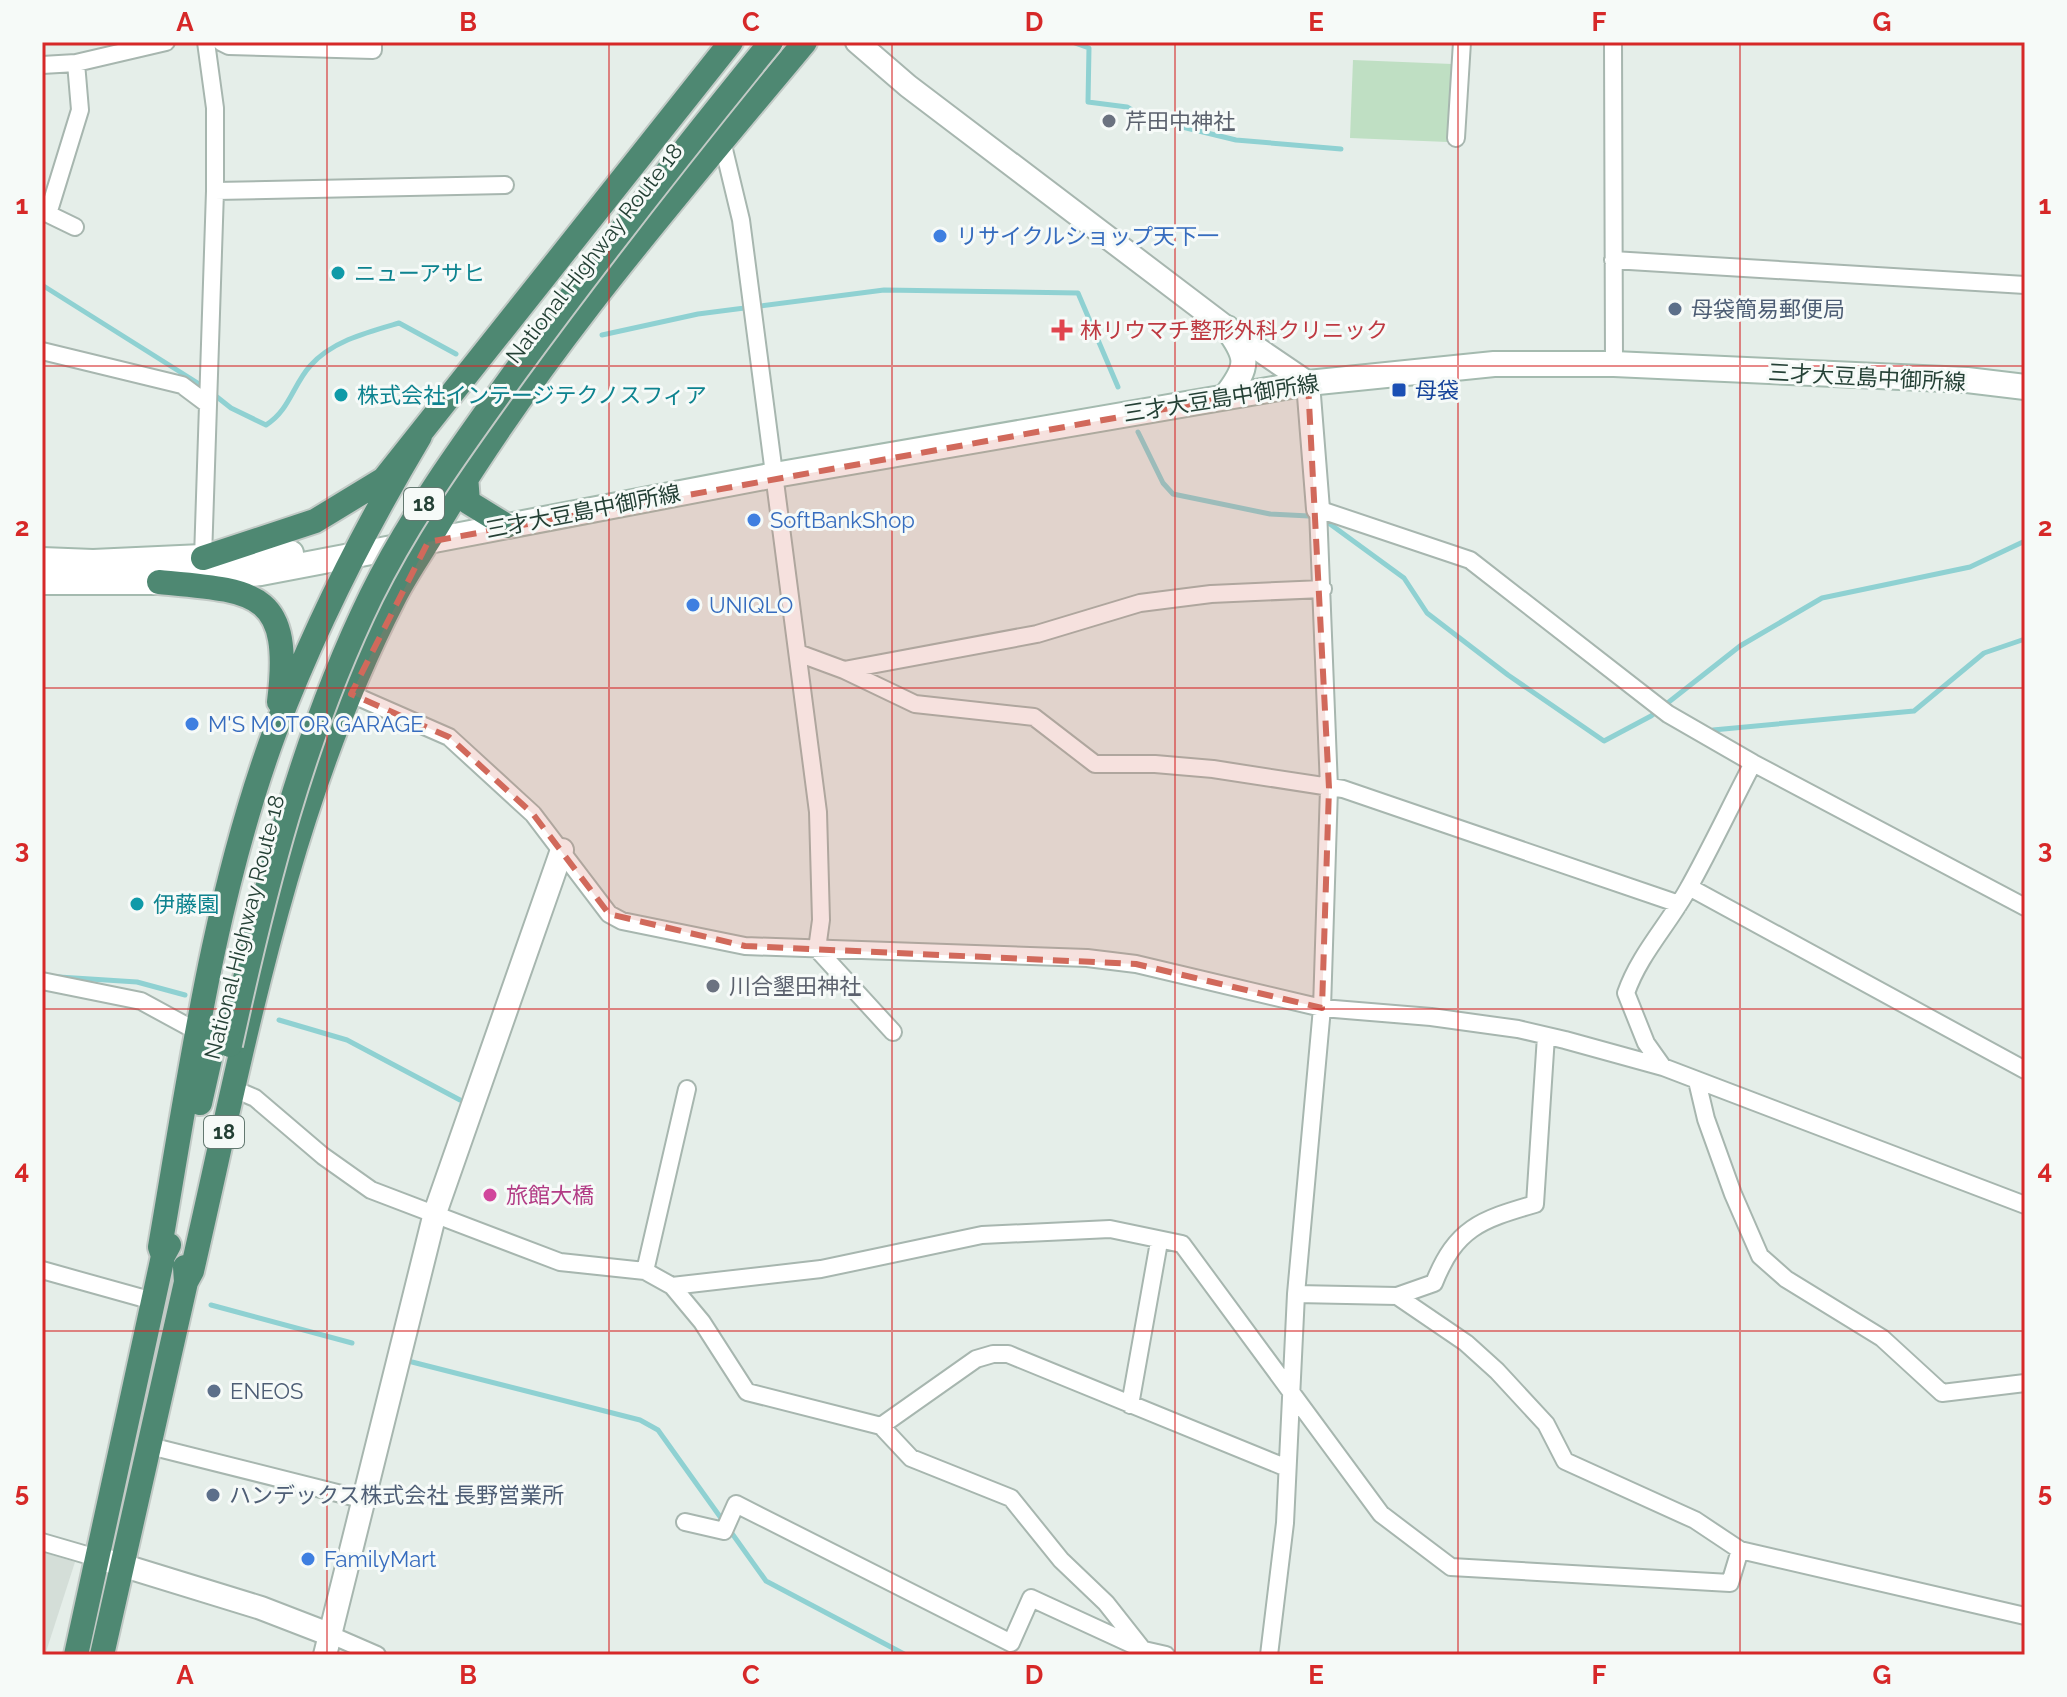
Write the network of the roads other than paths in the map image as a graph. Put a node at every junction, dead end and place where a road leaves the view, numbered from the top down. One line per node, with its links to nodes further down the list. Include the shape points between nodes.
1 (166, 42): 13 (street)
2 (206, 42): 18 (street, via 215,108)
3 (221, 42): 12 (street)
4 (373, 42): 12 (street, via 373,50)
5 (731, 42): 30 (highway, 18)
6 (760, 42): 57 (highway, National Highway Route 18 / 18, via 537,324 410,505 362,588 282,778 250,885)
7 (771, 42): 57 (highway, National Highway Route 18 / 18, bridge, via 475,427 373,593 322,706)
8 (805, 42): 16 (highway, 18)
9 (857, 42): 23 (street)
10 (1462, 42): 15 (street)
11 (1613, 42): 21 (street)
12 (305, 45)
13 (76, 63): 14 (street); 19 (street, via 80,110)
14 (42, 65)
15 (1456, 138)
16 (722, 141): 31 (street, via 741,220); 32 (highway, 18, via 569,329)
17 (505, 185): 18 (street)
18 (215, 191): 28 (street)
19 (45, 212): 20 (street)
20 (75, 227)
21 (1613, 260): 22 (street); 25 (street)
22 (2025, 285)
23 (1227, 328): 26 (street); 29 (main road, via 1244,351 1244,365)
24 (42, 351): 28 (street)
25 (1614, 364): 26 (main road, 三才大豆島中御所線, via 1494,364); 27 (main road, 三才大豆島中御所線)
26 (1308, 383): 29 (main road, 三才大豆島中御所線); 33 (street)
27 (2025, 387)
28 (207, 393): 37 (street)
29 (1226, 396): 31 (main road, 三才大豆島中御所線)
30 (420, 436): 36 (highway, 18); 37 (highway, 18, via 384,479 315,521)
31 (775, 475): 34 (main road, 三才大豆島中御所線); 42 (street)
32 (466, 476): 34 (highway, 18, via 468,502); 35 (highway, 18)
33 (1318, 509): 41 (street); 46 (street, via 1470,560 1663,709)
34 (507, 526): 35 (main road, 三才大豆島中御所線)
35 (428, 542): 36 (main road, 三才大豆島中御所線); 44 (highway, 18, via 394,598)
36 (358, 550): 37 (main road, 三才大豆島中御所線); 40 (main road, 三才大豆島中御所線, via 261,573); 45 (highway, 18)
37 (203, 558): 38 (main road, 三才大豆島中御所線)
38 (42, 560)
39 (42, 582): 40 (main road, 三才大豆島中御所線)
40 (159, 582): 45 (highway, 18, via 237,589 262,604 278,624 283,660)
41 (1323, 589): 43 (street, via 1140,603 1037,634); 47 (street)
42 (798, 653): 43 (street); 52 (street, via 818,812)
43 (844, 670): 47 (street, via 915,704 1034,717 1095,764 1213,769)
44 (351, 694): 48 (street, via 449,737 533,814); 61 (highway, 18, via 299,834)
45 (275, 732): 57 (highway, 18, via 224,910)
46 (1753, 763): 49 (street); 51 (street)
47 (1329, 788): 50 (street, via 1418,812); 54 (street)
48 (562, 850): 52 (street, via 609,914 622,921 745,946); 64 (street)
49 (1689, 887): 50 (street); 59 (street)
50 (1679, 904): 58 (street, via 1635,966 1626,993 1646,1043)
51 (2025, 907)
52 (817, 949): 54 (street, via 1087,958 1136,964); 55 (street)
53 (42, 981): 57 (street, via 141,1001)
54 (1322, 1008): 56 (street, via 1431,1017); 70 (street)
55 (893, 1032)
56 (1546, 1036): 58 (street); 71 (street, via 1535,1204 1492,1216 1460,1237 1446,1252 1434,1283)
57 (214, 1040): 68 (highway, National Highway Route 18 / 18); 72 (highway, National Highway Route 18 / 18)
58 (1663, 1067): 60 (street)
59 (2025, 1070)
60 (1697, 1081): 63 (street); 73 (street, via 1706,1119 1760,1256 1786,1279 1882,1338 1942,1393)
61 (234, 1089): 64 (street, via 255,1098 371,1190); 68 (highway, 18)
62 (687, 1089): 67 (street)
63 (2025, 1205)
64 (435, 1213): 67 (street, via 560,1262); 79 (street)
65 (1159, 1242): 69 (street, via 1110,1229 982,1235 821,1269); 74 (street, via 1182,1244); 75 (street)
66 (42, 1270): 72 (street)
67 (645, 1271): 69 (street)
68 (186, 1282): 77 (highway, National Highway Route 18 / 18)
69 (672, 1286): 76 (street, via 747,1392)
70 (1296, 1294): 71 (street); 74 (street)
71 (1397, 1296): 82 (street, via 1497,1371 1546,1424 1565,1461 1695,1520)
72 (153, 1301): 83 (highway, National Highway Route 18 / 18)
73 (2025, 1383)
74 (1290, 1389): 78 (street); 82 (street, via 1381,1514 1451,1567 1730,1583)
75 (1130, 1405): 76 (street, via 1008,1354 993,1354 976,1359); 78 (street)
76 (881, 1426): 87 (street, via 911,1458 1011,1498)
77 (150, 1446): 79 (street); 84 (highway, National Highway Route 18 / 18)
78 (1287, 1468): 92 (street)
79 (365, 1500): 86 (street)
80 (685, 1522): 87 (street, via 726,1527 736,1504 1011,1643 1031,1598)
81 (42, 1542): 83 (street)
82 (1740, 1550): 85 (street)
83 (97, 1558): 84 (street); 88 (highway, National Highway Route 18 / 18)
84 (124, 1566): 86 (street, via 261,1608); 89 (highway, National Highway Route 18 / 18)
85 (2024, 1613)
86 (328, 1645): 90 (street)
87 (1146, 1652): 91 (street)
88 (76, 1655)
89 (102, 1655)
90 (377, 1655)
91 (1166, 1655)
92 (1269, 1655)

